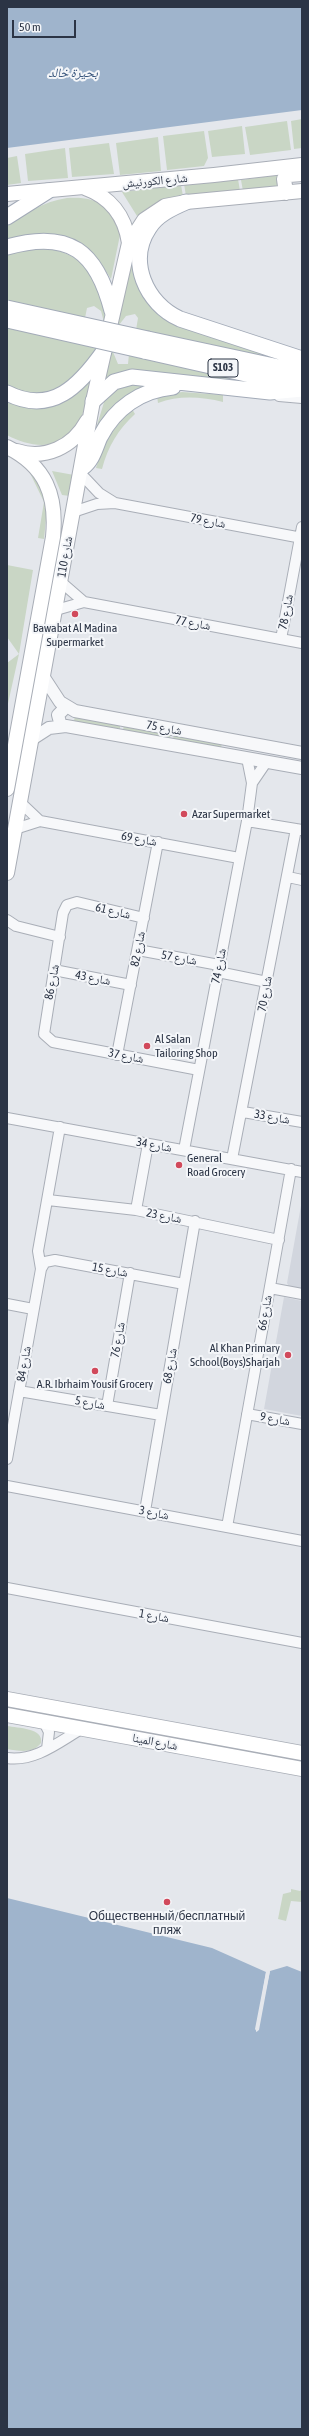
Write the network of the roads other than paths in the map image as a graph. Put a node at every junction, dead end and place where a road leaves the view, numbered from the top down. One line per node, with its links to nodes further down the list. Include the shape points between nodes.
1 (302, 165): 3 (main road, شارع الكورنيش)
2 (302, 174): 6 (main road, via 289,175 284,179)
3 (83, 187): 4 (main road, شارع الكورنيش); 10 (main road, via 101,195 115,208 125,224)
4 (48, 191): 7 (main road, شارع الكورنيش); 9 (main road)
5 (302, 191): 6 (main road, شارع الكورنيش)
6 (286, 193): 8 (main road, شارع الكورنيش)
7 (7, 194)
8 (186, 202): 10 (main road, شارع الكورنيش, via 154,211 140,224); 17 (main road, via 168,210 155,220 143,240 140,269 152,296 167,311 180,319)
9 (7, 217)
10 (129, 243): 13 (main road, شارع 110)
11 (7, 247): 13 (main road, via 47,241 78,251 98,269 105,284)
12 (7, 308): 15 (main road, bridge)
13 (112, 312): 16 (main road, شارع 110)
14 (7, 320): 15 (main road, bridge)
15 (146, 345): 18 (main road, S103); 20 (main road, S103)
16 (104, 351): 22 (main road, via 82,380 57,397 36,401); 24 (main road, شارع 110)
17 (302, 359)
18 (302, 372)
19 (188, 385): 21 (main road); 24 (main road, via 126,378 114,382); 27 (main road, via 154,390 127,404 109,423 92,457)
20 (302, 388): 21 (main road, via 277,392)
21 (252, 390): 23 (street)
22 (7, 393)
23 (302, 398)
24 (93, 401): 25 (main road, شارع 110)
25 (90, 416): 26 (main road, via 76,438 58,449 36,454); 27 (main road, شارع 110)
26 (9, 448): 35 (main road, شارع 110, via 31,463 40,474 48,486 54,505 53,537)
27 (81, 471): 28 (street, شارع 79, via 96,490); 29 (main road, شارع 110)
28 (115, 503): 29 (street, شارع 79, via 97,504); 31 (street, شارع 79)
29 (73, 512): 32 (main road, شارع 110)
30 (302, 527): 31 (street, شارع 78)
31 (301, 538): 36 (street, شارع 78)
32 (61, 582): 33 (street); 34 (main road, شارع 110)
33 (84, 602): 34 (street, شارع 77); 36 (street, شارع 77)
34 (56, 610): 38 (main road, شارع 110)
35 (38, 623): 38 (main road, via 45,628 42,651); 48 (main road, شارع 110)
36 (281, 639): 37 (street, شارع 77)
37 (302, 643)
38 (46, 662): 39 (main road, شارع 110)
39 (43, 676): 40 (street, شارع 75, via 52,692); 42 (main road, شارع 110)
40 (66, 706): 41 (street, via 58,715); 43 (street, شارع 75, via 88,714)
41 (61, 726): 42 (street, شارع 75, via 49,728); 44 (street, شارع 75)
42 (32, 739): 49 (main road, شارع 110)
43 (302, 752)
44 (247, 758): 45 (street, شارع 75); 47 (street, شارع 74)
45 (267, 761): 46 (street, شارع 75); 47 (street, شارع 74)
46 (302, 767)
47 (252, 782): 51 (street, شارع 74)
48 (7, 789)
49 (20, 802): 50 (street); 52 (main road, شارع 110)
50 (40, 821): 52 (street, شارع 69); 54 (street, شارع 69)
51 (247, 821): 53 (street); 55 (street, شارع 74)
52 (15, 829): 56 (main road, شارع 110)
53 (299, 830): 57 (street, شارع 70)
54 (158, 842): 55 (street, شارع 69); 60 (street, شارع 82)
55 (239, 858): 65 (street, شارع 74)
56 (7, 873)
57 (288, 877): 58 (street); 67 (street, شارع 70)
58 (302, 880)
59 (82, 904): 60 (street, شارع 61); 63 (street, شارع 86, via 72,907 64,918)
60 (144, 918): 64 (street, شارع 82)
61 (7, 920): 62 (street)
62 (11, 928): 63 (street)
63 (60, 937): 66 (street, شارع 86)
64 (138, 950): 65 (street, شارع 57); 68 (street, شارع 82)
65 (218, 969): 67 (street, شارع 57); 71 (street, شارع 74)
66 (54, 970): 68 (street, شارع 43); 69 (street, شارع 86, via 43,1030 46,1038)
67 (267, 982): 72 (street, شارع 70)
68 (131, 985): 70 (street, شارع 82)
69 (53, 1042): 70 (street, شارع 37)
70 (117, 1055): 71 (street, شارع 37)
71 (199, 1070): 77 (street, شارع 74)
72 (242, 1112): 74 (street, شارع 33); 78 (street, شارع 70)
73 (7, 1118): 75 (street, شارع 34)
74 (302, 1122)
75 (60, 1128): 76 (street, شارع 34); 81 (street, شارع 84)
76 (148, 1144): 77 (street, شارع 34); 82 (street)
77 (184, 1150): 78 (street, شارع 34)
78 (232, 1159): 79 (street, شارع 34)
79 (290, 1170): 80 (street, شارع 34); 84 (street, شارع 66)
80 (302, 1172)
81 (48, 1200): 82 (street, شارع 23); 85 (street, شارع 84, via 38,1251)
82 (136, 1210): 83 (street, شارع 23)
83 (195, 1221): 84 (street, شارع 23); 87 (street, شارع 68)
84 (279, 1240): 88 (street, شارع 66)
85 (41, 1269): 86 (street, شارع 15, via 45,1262 52,1259); 91 (street, شارع 84)
86 (130, 1274): 87 (street, شارع 15); 93 (street, شارع 76)
87 (184, 1284): 95 (street, شارع 68)
88 (270, 1288): 89 (street); 94 (street, شارع 66)
89 (302, 1294)
90 (7, 1304): 91 (street)
91 (33, 1309): 92 (street, شارع 84)
92 (19, 1391): 93 (street, شارع 5); 97 (street, شارع 84)
93 (107, 1406): 95 (street, شارع 5)
94 (247, 1414): 96 (street, شارع 9); 100 (street, شارع 66)
95 (161, 1415): 99 (street, شارع 68)
96 (302, 1424)
97 (7, 1459)
98 (7, 1486): 99 (street, شارع 3)
99 (145, 1511): 100 (street, شارع 3)
100 (227, 1527): 101 (street, شارع 3)
101 (302, 1541)
102 (7, 1588): 103 (street, شارع 1)
103 (302, 1643)
104 (7, 1699): 109 (main road, شارع المينا)
105 (7, 1715): 106 (main road, شارع المينا)
106 (44, 1722): 107 (main road, شارع المينا); 108 (street, via 49,1732)
107 (83, 1728): 108 (street); 111 (main road, شارع المينا)
108 (47, 1749): 110 (street, via 27,1757)
109 (302, 1753)
110 (7, 1758)
111 (302, 1769)

